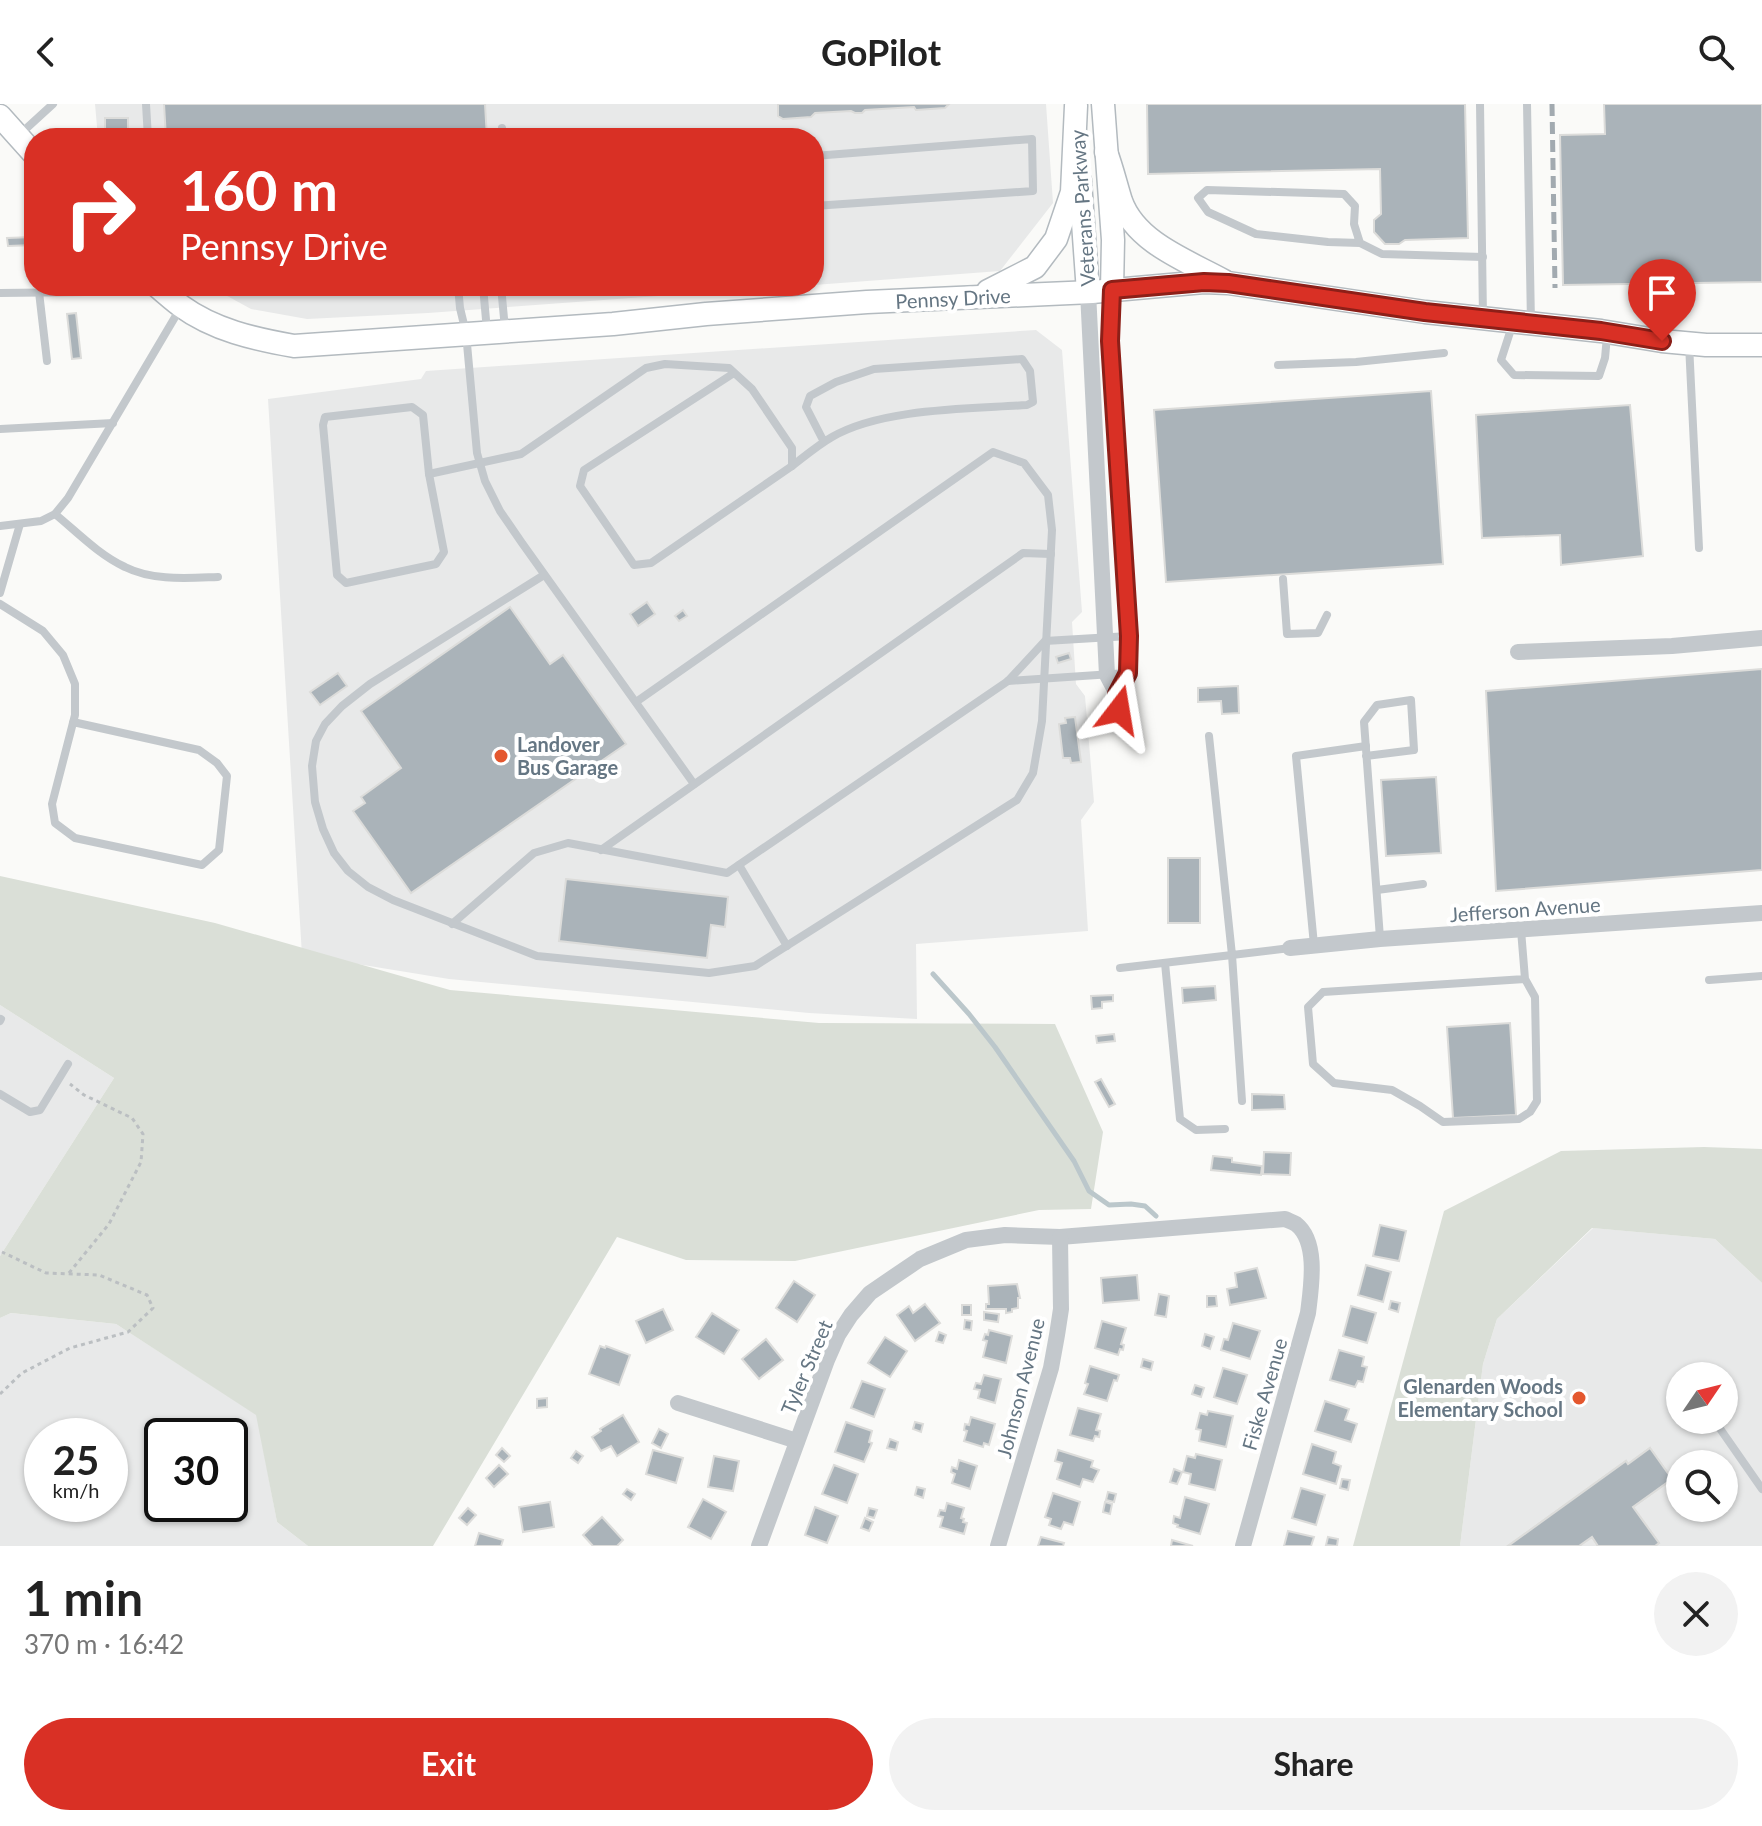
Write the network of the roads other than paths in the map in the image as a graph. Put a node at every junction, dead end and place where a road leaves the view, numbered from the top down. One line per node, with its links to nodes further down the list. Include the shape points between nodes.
1 (53, 104): 8 (lane)
2 (1103, 104): 13 (main road, Veterans Parkway)
3 (1480, 104): 17 (lane)
4 (1527, 104): 31 (lane)
5 (145, 105): 9 (lane)
6 (1076, 105): 21 (main road, Veterans Parkway); 28 (main road, via 1072,192 1056,239 1035,267)
7 (0, 116): 11 (main road)
8 (27, 128)
9 (147, 128)
10 (24, 131): 11 (lane)
11 (18, 136): 12 (main road)
12 (24, 143)
13 (1106, 152): 18 (main road, via 1133,222 1151,241); 19 (main road, Veterans Parkway)
14 (824, 155): 15 (lane, via 1032,139 1033,191)
15 (824, 205)
16 (1360, 243): 16 (lane, via 1355,206 1344,194 1207,190 1198,198 1208,212 1256,234); 17 (lane, via 1382,254)
17 (1483, 257): 30 (lane)
18 (1228, 283): 19 (main road, Pennsy Drive); 30 (main road, Pennsy Drive)
19 (1112, 290): 21 (main road, Pennsy Drive); 57 (street, Veterans Parkway, via 1110,341)
20 (24, 292): 22 (lane)
21 (1088, 292): 28 (main road, Pennsy Drive); 58 (street, Veterans Parkway)
22 (0, 293)
23 (39, 296): 37 (lane)
24 (169, 296): 29 (main road, Pennsy Drive)
25 (459, 296): 32 (lane, via 460,308)
26 (484, 296): 32 (lane)
27 (498, 296): 32 (lane)
28 (976, 297): 32 (main road, Pennsy Drive)
29 (181, 306): 32 (main road, Pennsy Drive, via 255,339 294,346); 40 (lane)
30 (1483, 319): 31 (main road, Pennsy Drive)
31 (1522, 323): 33 (main road, Pennsy Drive); 33 (lane, via 1501,360 1514,375 1599,376)
32 (486, 332): 43 (lane, via 473,423)
33 (1607, 332): 34 (main road, Pennsy Drive)
34 (1688, 344): 35 (main road, Pennsy Drive); 49 (lane)
35 (1762, 345)
36 (1444, 353): 38 (lane)
37 (47, 361)
38 (1278, 365)
39 (734, 373): 43 (lane, via 729,368 665,364 646,368 521,454); 44 (lane, via 752,389 792,448); 44 (lane, via 584,470 580,486 634,565 651,563)
40 (113, 423): 41 (lane); 46 (lane)
41 (0, 429)
42 (824, 442): 42 (lane, via 874,420 1027,405 1033,402 1030,371 1022,359 874,369 836,382 810,396 806,407); 44 (lane)
43 (480, 464): 45 (lane); 51 (lane, via 500,511)
44 (792, 466)
45 (429, 474): 45 (lane, via 423,415 412,407 325,417 337,575 346,583 436,564 444,552)
46 (55, 514): 47 (lane); 52 (lane, via 127,568 169,578)
47 (20, 524): 48 (lane); 54 (lane)
48 (0, 526)
49 (1699, 548)
50 (1051, 554): 60 (lane); 67 (lane, via 1048,495 1024,463 993,452); 73 (lane, via 1023,553)
51 (544, 575): 67 (lane); 79 (lane, via 370,684 342,706 316,741 315,802 334,853 368,887)
52 (218, 577)
53 (1283, 579): 56 (lane, via 1287,634 1318,633)
54 (0, 593)
55 (0, 604): 68 (lane, via 43,631 63,655 75,684)
56 (1327, 615)
57 (1129, 636): 58 (lane); 62 (street, Veterans Parkway)
58 (1105, 638): 60 (lane); 63 (street, Veterans Parkway)
59 (1762, 638): 61 (street)
60 (1045, 641): 64 (lane); 65 (lane)
61 (1518, 652)
62 (1128, 673): 63 (lane); 66 (street, Veterans Parkway)
63 (1107, 675): 64 (lane); 66 (street, Veterans Parkway)
64 (1043, 680): 65 (lane); 83 (lane, via 1033,773 1017,800)
65 (1008, 681): 75 (lane)
66 (1117, 694): 69 (street, Veterans Parkway)
67 (636, 702): 73 (lane)
68 (73, 722): 68 (lane, via 52,804 55,823 75,838 202,865 219,850 227,776 217,763 199,750)
69 (1120, 726)
70 (1209, 736): 85 (lane)
71 (1366, 746): 72 (lane); 72 (lane, via 1364,722 1377,705 1411,700 1414,750); 82 (lane, via 1296,756)
72 (1366, 756): 77 (lane)
73 (694, 784): 74 (lane)
74 (601, 850): 75 (lane, via 727,873); 79 (lane, via 568,843 534,853)
75 (739, 865): 83 (lane)
76 (1423, 884): 77 (lane)
77 (1377, 890): 81 (lane)
78 (1762, 913): 80 (street, Jefferson Avenue)
79 (452, 924): 83 (lane, via 537,956 709,973 755,966)
80 (1521, 930): 81 (street, Jefferson Avenue); 89 (lane)
81 (1380, 939): 82 (street, Jefferson Avenue)
82 (1314, 945): 84 (street, Jefferson Avenue)
83 (787, 946)
84 (1290, 948): 85 (lane)
85 (1232, 955): 86 (lane); 93 (lane)
86 (1165, 963): 87 (lane); 94 (lane, via 1180,1119 1196,1130)
87 (1120, 968)
88 (1762, 976): 90 (lane)
89 (1525, 979): 89 (lane, via 1535,997 1537,1101 1519,1119 1443,1122 1392,1090 1334,1083 1313,1064 1308,1007 1323,992)
90 (1709, 980)
91 (68, 1064): 92 (lane, via 40,1110 30,1112)
92 (0, 1094)
93 (1242, 1101)
94 (1225, 1129)
95 (1060, 1237): 96 (street, Tyler Street, via 1285,1219 1306,1235); 99 (street, Tyler Street, via 966,1240 920,1259 882,1283 838,1335); 102 (street, Johnson Avenue, via 1061,1309 1051,1368)
96 (1310, 1250): 103 (street, Fiske Avenue, via 1308,1313)
97 (678, 1403): 99 (street)
98 (1724, 1434): 100 (lane)
99 (797, 1441): 101 (street, Tyler Street)
100 (1762, 1489)
101 (759, 1546)
102 (998, 1546)
103 (1243, 1546)

